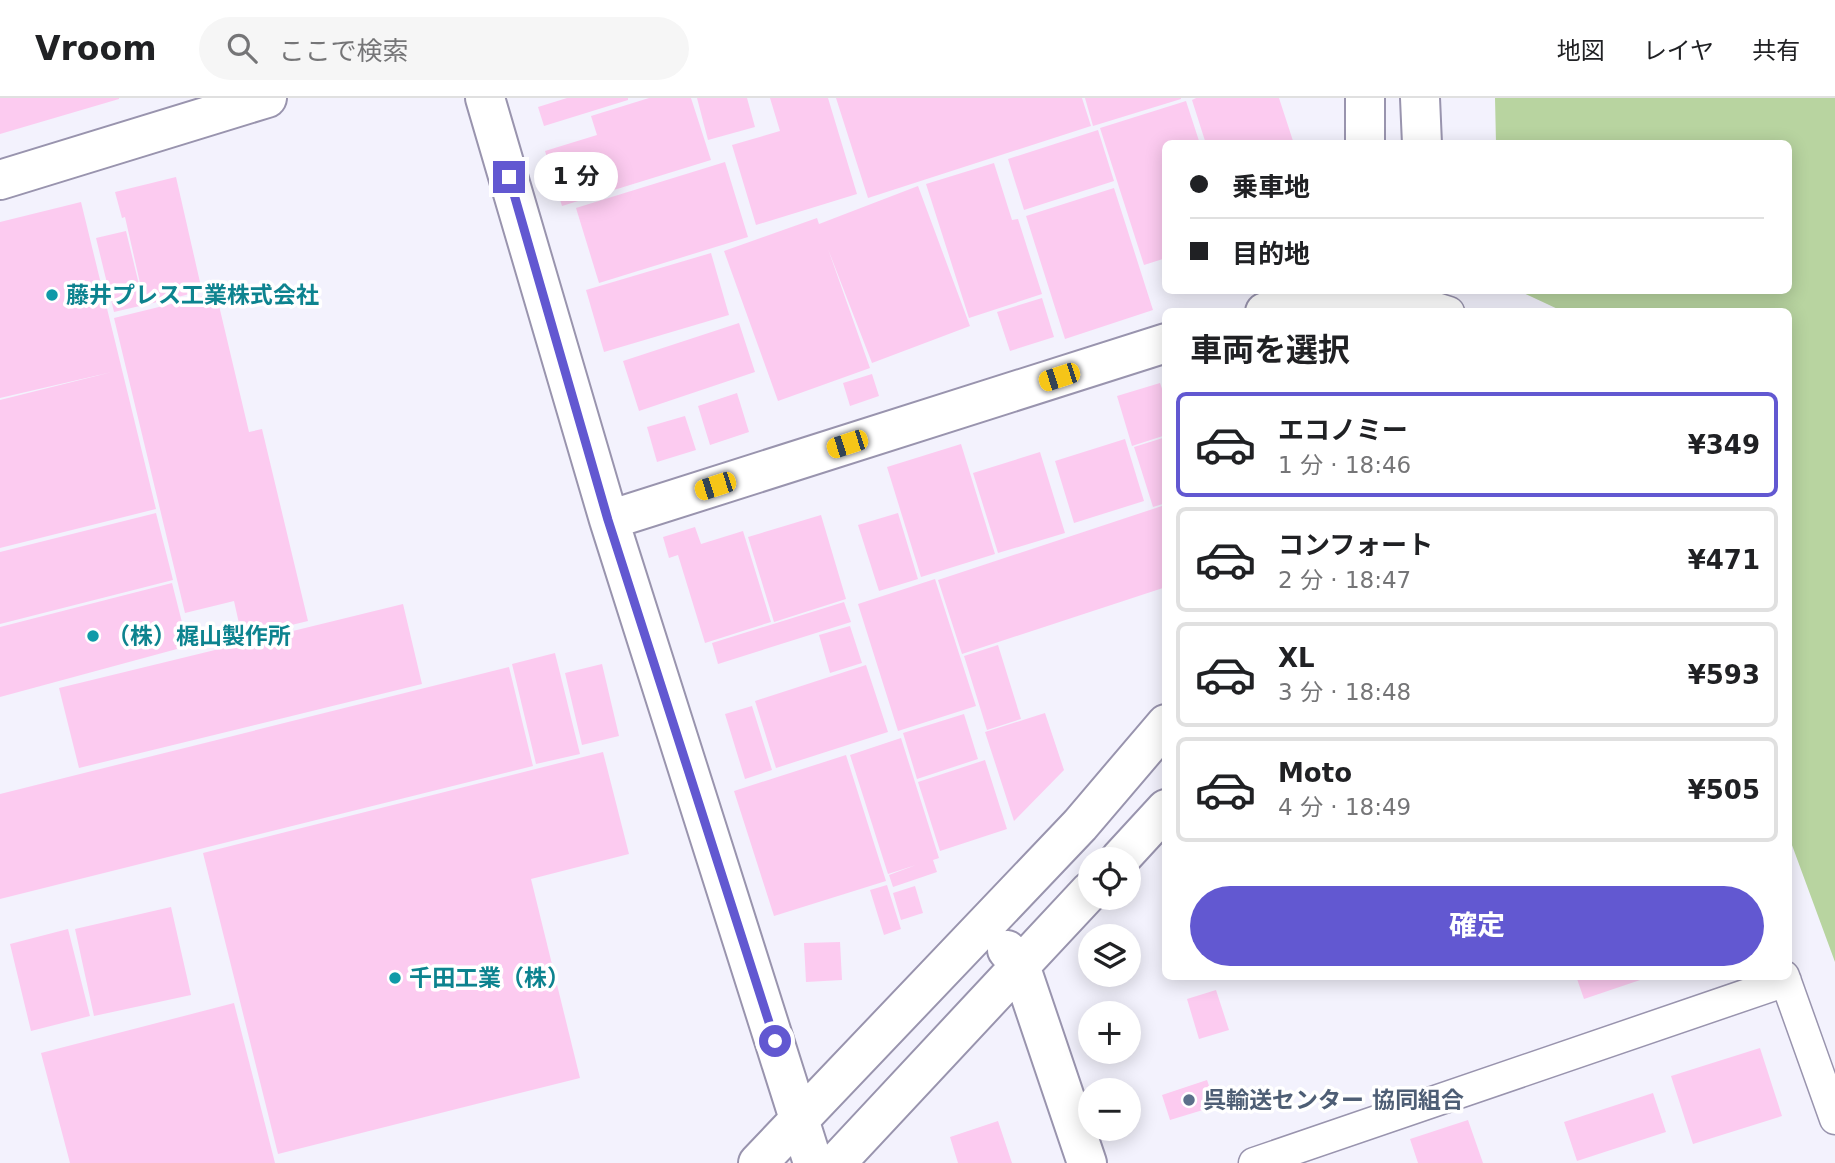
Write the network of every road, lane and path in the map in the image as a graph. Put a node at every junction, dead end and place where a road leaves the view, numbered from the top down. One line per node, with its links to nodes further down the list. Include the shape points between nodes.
1 (267, 98): 7 (street)
2 (485, 98): 13 (street)
3 (1365, 98): 5 (street)
4 (1420, 98): 6 (street)
5 (1365, 140)
6 (1422, 140)
7 (0, 180)
8 (1355, 300): 9 (street); 10 (street)
9 (1407, 300): 11 (street)
10 (1277, 308)
11 (1435, 308)
12 (1162, 344): 13 (street)
13 (608, 520): 23 (street)
14 (1162, 729): 18 (street)
15 (1162, 813): 16 (street)
16 (1131, 847)
17 (1078, 904): 19 (street)
18 (984, 926): 19 (street); 23 (street)
19 (1020, 965): 26 (street); 27 (street)
20 (1782, 980): 28 (street)
21 (1785, 980): 22 (street)
22 (1835, 1119)
23 (800, 1120): 24 (street); 25 (street)
24 (758, 1163)
25 (813, 1163)
26 (836, 1163)
27 (1087, 1163)
28 (1254, 1163)

